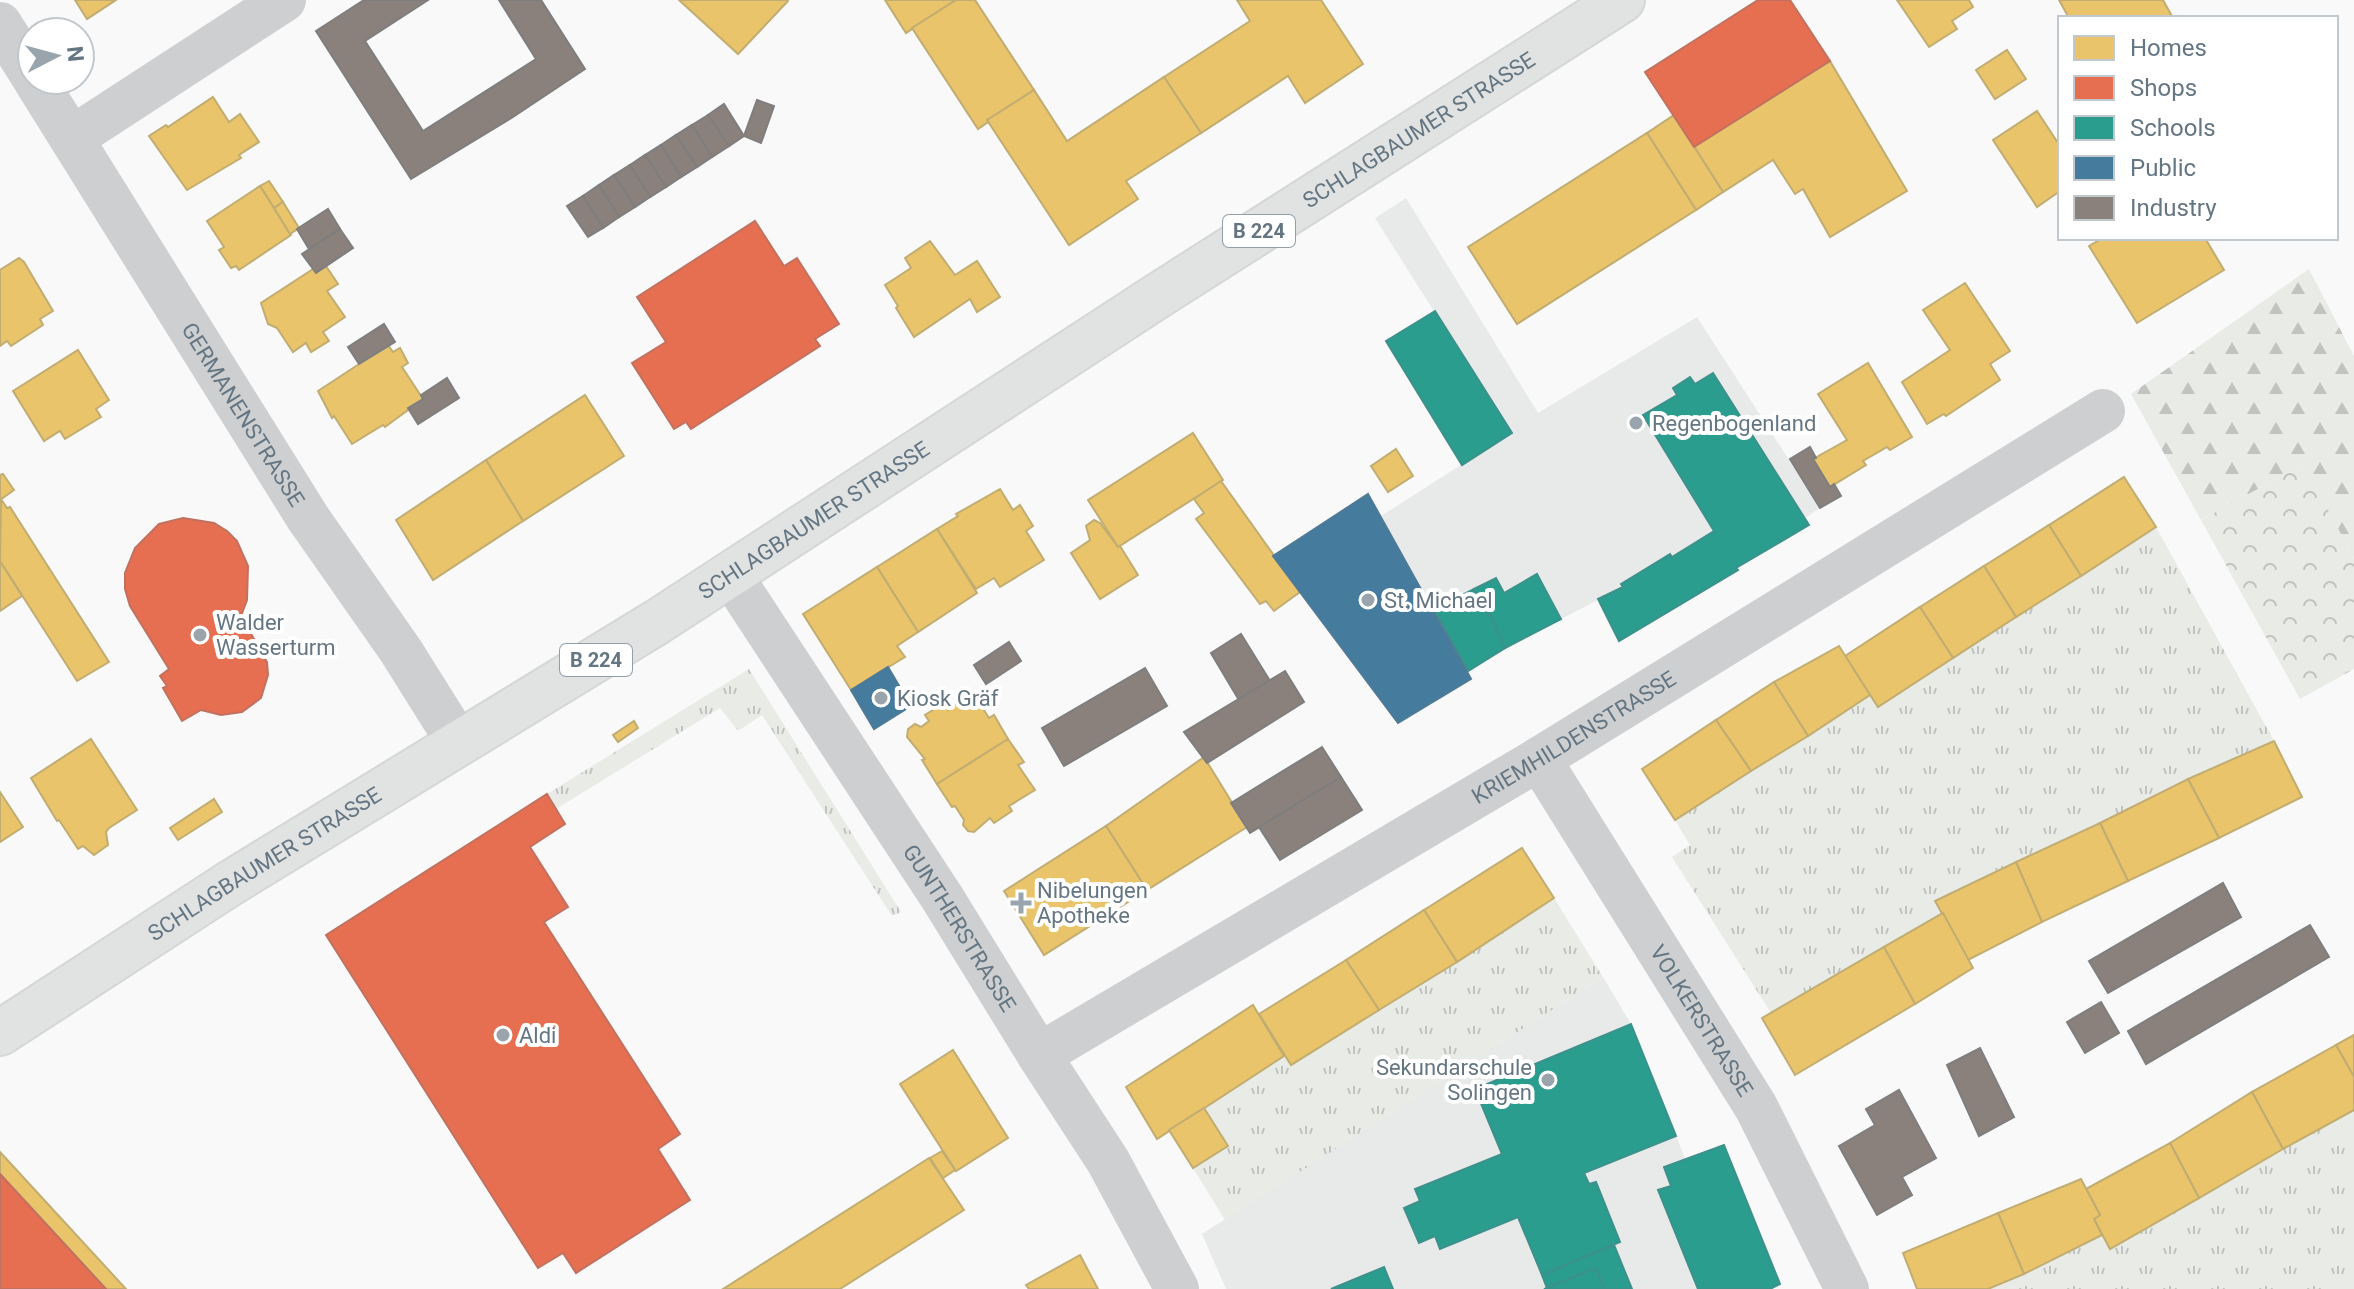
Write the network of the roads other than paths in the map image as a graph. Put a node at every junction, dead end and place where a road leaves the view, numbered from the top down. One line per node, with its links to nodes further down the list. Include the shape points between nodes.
1 (284, 0): 6 (street)
2 (1622, 0): 8 (main road, SCHLAGBAUMER STRASSE / B 224)
3 (0, 24): 4 (street)
4 (16, 50)
5 (45, 96): 6 (street, GERMANENSTRASSE)
6 (72, 138): 9 (street, GERMANENSTRASSE, via 308,518)
7 (2103, 411): 10 (street, KRIEMHILDENSTRASSE)
8 (730, 574): 9 (main road, SCHLAGBAUMER STRASSE / B 224); 12 (street, GUNTHERSTRASSE)
9 (458, 742): 11 (main road, SCHLAGBAUMER STRASSE / B 224)
10 (1539, 759): 12 (street, KRIEMHILDENSTRASSE); 14 (street, VOLKERSTRASSE, via 1756,1107)
11 (0, 1033)
12 (1039, 1055): 13 (street, GUNTHERSTRASSE, via 1108,1161)
13 (1177, 1289)
14 (1847, 1289)

